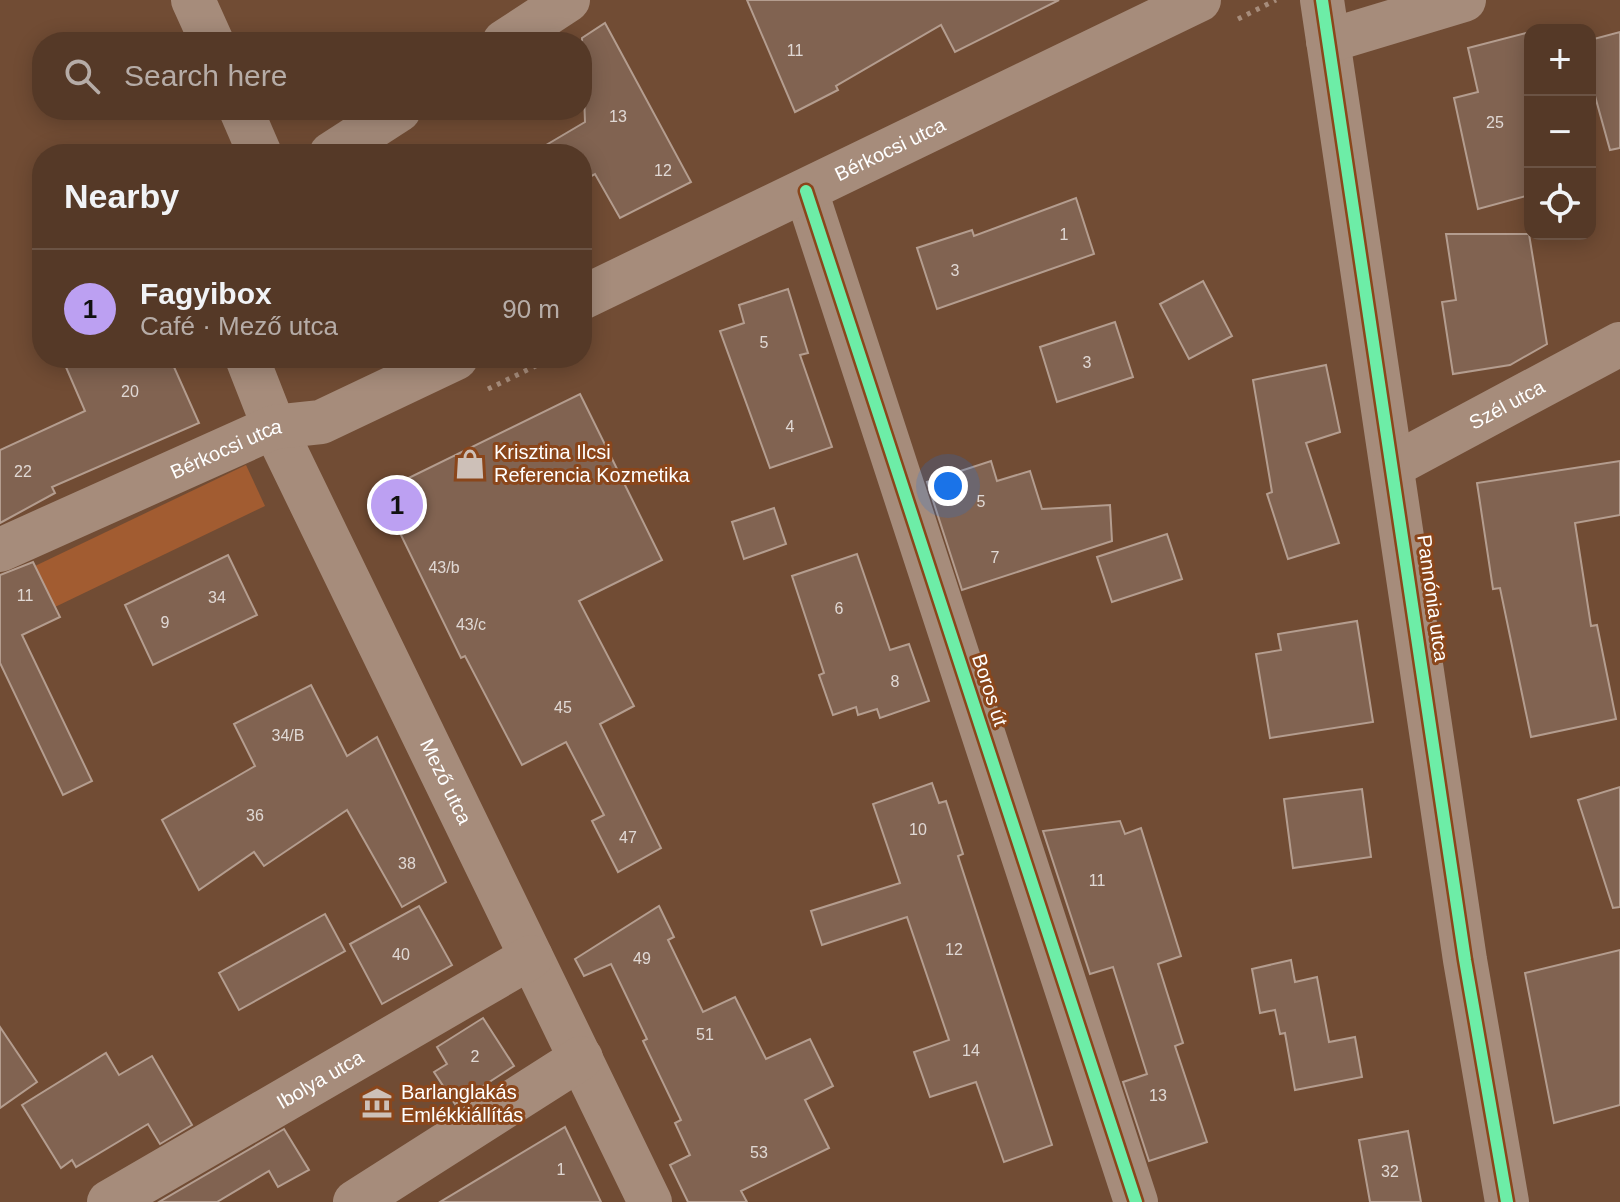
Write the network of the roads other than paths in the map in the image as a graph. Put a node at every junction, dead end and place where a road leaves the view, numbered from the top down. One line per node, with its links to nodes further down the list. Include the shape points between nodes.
1 (193, 0): 6 (street)
2 (568, 0): 7 (street)
3 (1199, 0): 12 (street, Bérkocsi utca)
4 (1464, 0): 5 (street)
5 (1325, 20): 18 (street, Pannónia utca)
6 (207, 32)
7 (519, 32)
8 (245, 120): 10 (street)
9 (384, 120): 11 (street)
10 (256, 144)
11 (346, 144)
12 (806, 191): 13 (street, Bérkocsi utca); 25 (street, Boros út)
13 (592, 293)
14 (1620, 344): 18 (street, Szél utca)
15 (251, 368): 17 (street, Mező utca)
16 (435, 368): 17 (street, Bérkocsi utca, via 321,422)
17 (274, 427): 19 (street, Bérkocsi utca); 20 (street, Mező utca)
18 (1394, 465): 26 (street, Pannónia utca, via 1465,960)
19 (0, 550)
20 (531, 957): 21 (street, Mező utca); 22 (street, Ibolya utca)
21 (581, 1058): 23 (street); 24 (street, Mező utca)
22 (109, 1202)
23 (355, 1202)
24 (650, 1202)
25 (1136, 1202)
26 (1507, 1202)

